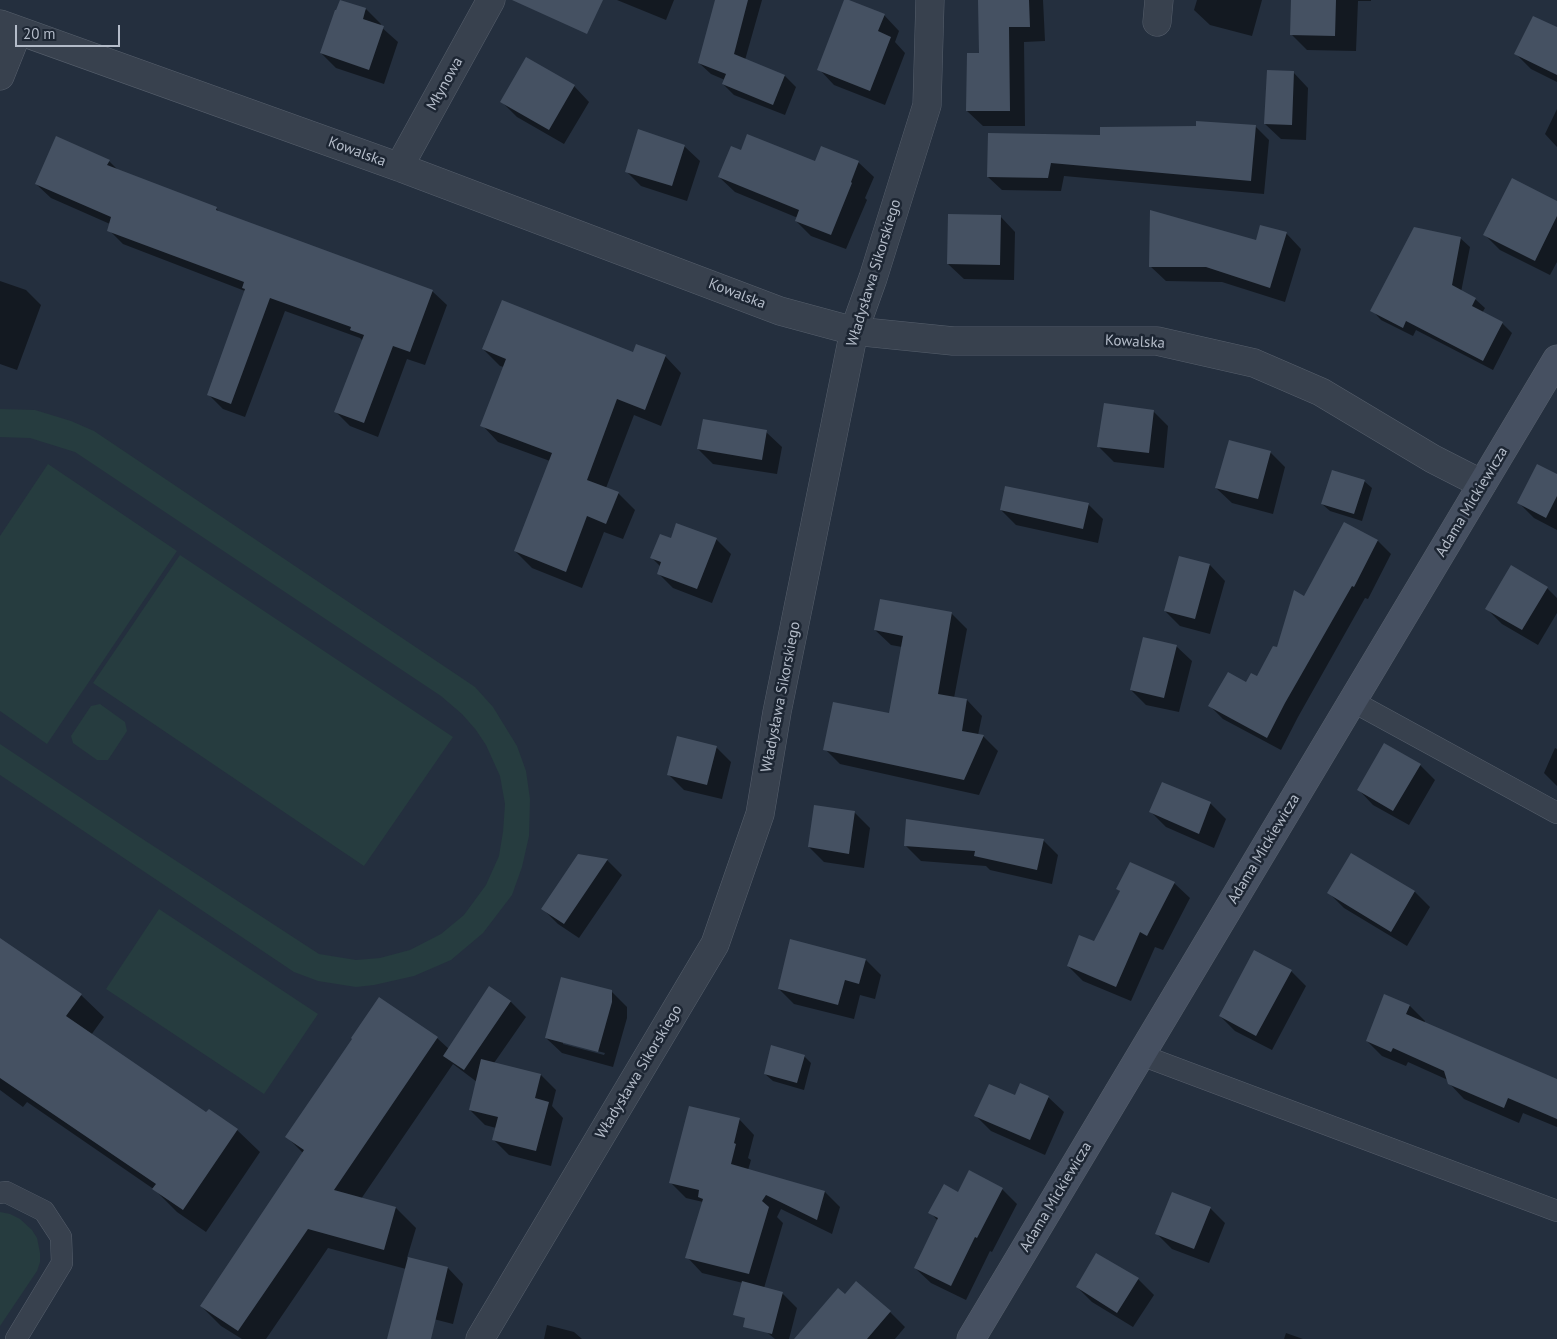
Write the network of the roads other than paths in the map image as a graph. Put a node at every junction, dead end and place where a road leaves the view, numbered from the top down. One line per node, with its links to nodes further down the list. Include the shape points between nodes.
1 (491, 0): 5 (street, Młynowa)
2 (930, 0): 6 (street, Władysława Sikorskiego, via 927,105)
3 (9, 27): 4 (street); 5 (street, Kowalska)
4 (0, 76)
5 (399, 168): 6 (street, Kowalska, via 780,311)
6 (854, 331): 8 (street, Kowalska, via 953,341 1157,341 1254,363 1321,392); 15 (street, Władysława Sikorskiego, via 777,712 760,814 715,944)
7 (1557, 359): 8 (main road, Adama Mickiewicza)
8 (1482, 484): 9 (main road, Adama Mickiewicza)
9 (1352, 701): 10 (lane); 11 (main road, Adama Mickiewicza)
10 (1557, 813)
11 (1141, 1055): 13 (lane); 16 (main road, Adama Mickiewicza)
12 (0, 1193): 14 (lane, via 6,1192 44,1211 61,1237 62,1262)
13 (1557, 1211)
14 (16, 1339)
15 (480, 1339)
16 (970, 1339)

